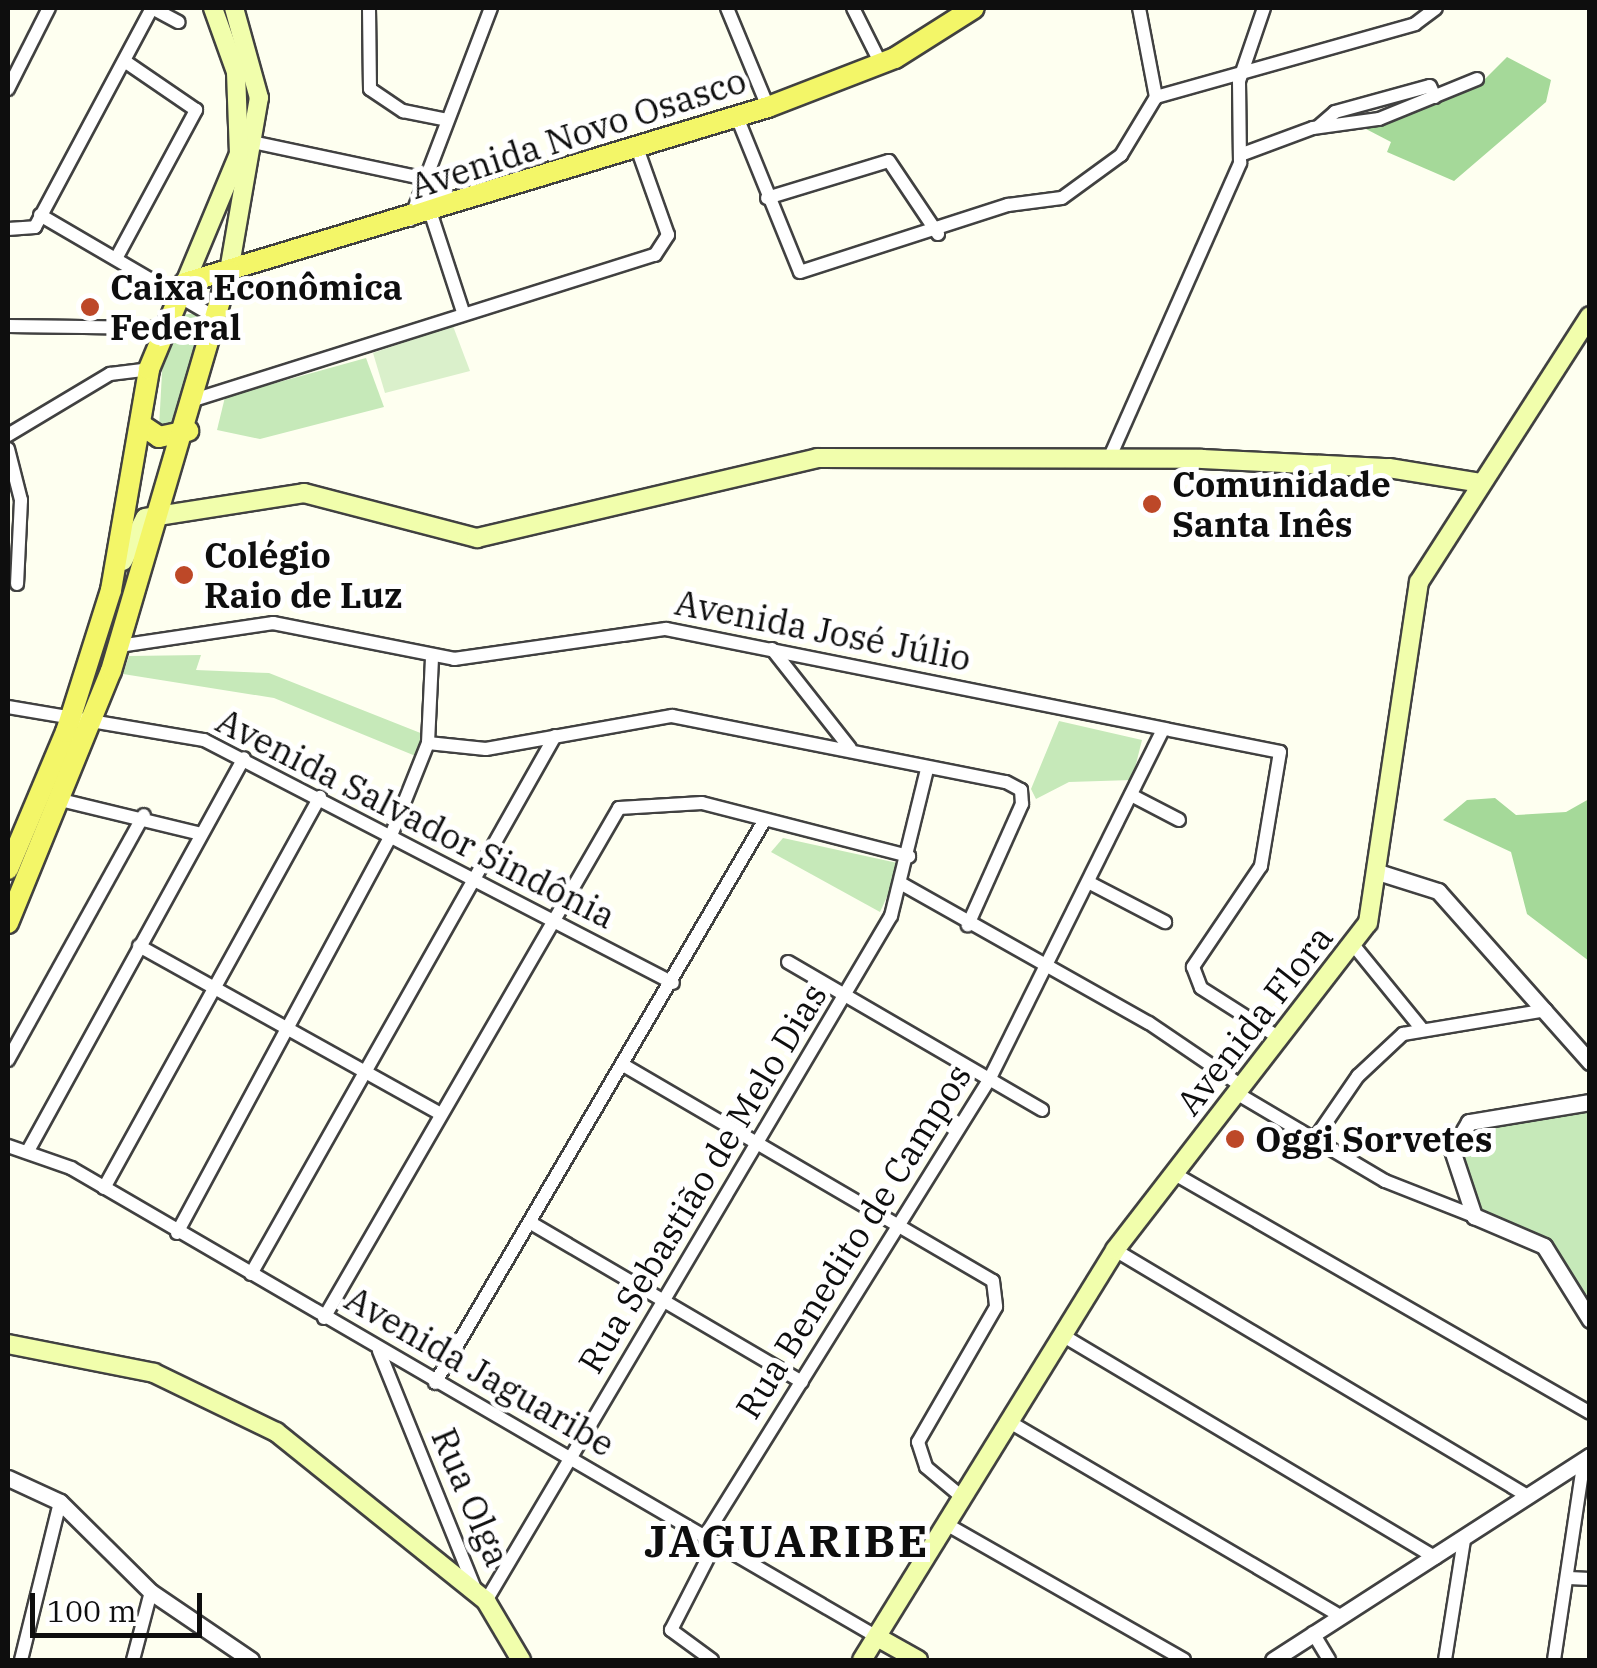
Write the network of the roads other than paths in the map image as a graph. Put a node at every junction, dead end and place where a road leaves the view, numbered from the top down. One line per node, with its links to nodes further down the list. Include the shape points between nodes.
1 (49, 8): 17 (street)
2 (213, 8): 33 (main road, via 236,72 239,154)
3 (235, 8): 22 (main road, via 258,76)
4 (368, 8): 21 (street, via 370,89 403,112)
5 (492, 8): 21 (street)
6 (727, 8): 19 (street)
7 (853, 8): 14 (street)
8 (974, 8): 14 (main road, Avenida Novo Osasco)
9 (1140, 8): 18 (street)
10 (1264, 8): 15 (street)
11 (1436, 8): 15 (street, via 1415,24)
12 (178, 22): 13 (street, via 152,8)
13 (126, 62): 27 (street); 31 (street, via 185,95 193,120)
14 (881, 64): 19 (main road, Avenida Novo Osasco)
15 (1242, 72): 18 (street); 24 (street)
16 (1477, 79): 24 (street, via 1379,119 1318,127)
17 (8, 89)
18 (1156, 98): 30 (street, via 1121,155 1087,184)
19 (768, 107): 20 (main road, Avenida Novo Osasco)
20 (737, 117): 23 (main road, Avenida Novo Osasco); 26 (street)
21 (443, 120): 25 (street)
22 (257, 142): 25 (street); 32 (main road)
23 (637, 148): 28 (main road, Avenida Novo Osasco); 34 (street, via 668,243 655,255)
24 (1240, 155): 45 (street)
25 (422, 178): 28 (street)
26 (767, 198): 30 (street, via 889,161); 30 (street, via 800,272)
27 (40, 215): 29 (street, via 28,232); 31 (street)
28 (420, 217): 32 (main road, Avenida Novo Osasco); 34 (street)
29 (8, 229)
30 (938, 234)
31 (118, 255): 33 (street)
32 (229, 271): 33 (main road, Avenida Novo Osasco); 36 (main road)
33 (182, 289): 36 (street); 38 (main road)
34 (463, 312): 40 (street)
35 (1590, 316): 46 (main road, Avenida Flora)
36 (216, 318): 40 (main road)
37 (8, 326): 38 (street)
38 (158, 328): 39 (main road)
39 (148, 369): 41 (main road); 43 (street, via 110,374)
40 (197, 399): 42 (main road)
41 (140, 424): 42 (main road, via 159,437); 49 (main road)
42 (188, 432): 47 (main road)
43 (8, 435)
44 (8, 450): 48 (street, via 21,500)
45 (1109, 459): 46 (main road, via 1344,464); 47 (main road, via 817,458 477,538 420,530 330,494)
46 (1482, 483): 72 (main road, Avenida Flora, via 1411,604)
47 (162, 516): 49 (main road, via 134,526); 50 (main road)
48 (16, 584)
49 (111, 590): 54 (main road)
50 (118, 646): 52 (street, Avenida José Júlio, via 273,623); 55 (main road)
51 (772, 649): 52 (street, Avenida José Júlio, via 644,627); 56 (street, Avenida José Júlio); 59 (street)
52 (432, 658): 58 (street)
53 (8, 707): 54 (street, Avenida Salvador Sindônia)
54 (71, 716): 55 (street, Avenida Salvador Sindônia); 71 (main road)
55 (94, 721): 60 (street, Avenida Salvador Sindônia, via 204,740); 64 (main road)
56 (1162, 731): 62 (street, Rua Benedito de Campos); 90 (street, Avenida José Júlio, via 1280,752 1261,866 1193,967 1202,988)
57 (555, 736): 58 (street, via 486,748); 59 (street, via 672,716); 73 (street)
58 (428, 743): 69 (street)
59 (850, 748): 61 (street)
60 (244, 758): 63 (street, Avenida Salvador Sindônia); 68 (street)
61 (927, 769): 70 (street, Rua Sebastião de Melo Dias); 79 (street, via 1006,782 1023,796)
62 (1131, 795): 66 (street); 74 (street, Rua Benedito de Campos)
63 (320, 798): 69 (street, Avenida Salvador Sindônia); 85 (street)
64 (65, 801): 65 (street); 78 (main road)
65 (144, 815): 68 (street); 91 (street)
66 (1178, 820)
67 (764, 821): 70 (street); 76 (street, via 702,804 633,801 607,820); 84 (street)
68 (202, 834): 80 (street)
69 (390, 838): 73 (street, Avenida Salvador Sindônia); 89 (street)
70 (908, 856): 75 (street, Rua Sebastião de Melo Dias)
71 (8, 869)
72 (1380, 872): 81 (main road, Avenida Flora); 87 (street, via 1438,892)
73 (474, 881): 76 (street, Avenida Salvador Sindônia); 94 (street)
74 (1088, 882): 77 (street); 83 (street, Rua Benedito de Campos)
75 (902, 884): 79 (street); 86 (street, Rua Sebastião de Melo Dias)
76 (550, 917): 84 (street, Avenida Salvador Sindônia); 99 (street)
77 (1165, 922)
78 (8, 923)
79 (968, 926): 83 (street)
80 (140, 946): 85 (street); 103 (street)
81 (1355, 948): 88 (street); 90 (main road, Avenida Flora)
82 (788, 962): 86 (street)
83 (1042, 970): 95 (street, Rua Benedito de Campos); 96 (street, via 1149,1023)
84 (673, 983): 93 (street)
85 (213, 990): 89 (street); 105 (street)
86 (846, 994): 95 (street); 100 (street, Rua Sebastião de Melo Dias)
87 (1546, 1010): 88 (street); 92 (street)
88 (1420, 1028): 101 (street, via 1373,1058)
89 (286, 1034): 94 (street); 109 (street)
90 (1280, 1039): 96 (main road, Avenida Flora)
91 (8, 1060)
92 (1590, 1062)
93 (625, 1066): 100 (street); 107 (street)
94 (364, 1072): 99 (street); 111 (street)
95 (989, 1080): 98 (street); 108 (street, Rua Benedito de Campos)
96 (1240, 1091): 101 (street); 104 (main road, Avenida Flora)
97 (1590, 1102): 106 (street, via 1459,1130 1452,1150)
98 (1042, 1110)
99 (439, 1113): 113 (street)
100 (760, 1139): 108 (street); 112 (street, Rua Sebastião de Melo Dias)
101 (1314, 1140): 106 (street)
102 (8, 1146): 103 (street, Avenida Jaguaribe)
103 (29, 1149): 105 (street, Avenida Jaguaribe)
104 (1173, 1173): 110 (main road, Avenida Flora); 120 (street)
105 (104, 1188): 109 (street, Avenida Jaguaribe)
106 (1474, 1216): 114 (street, via 1544,1246)
107 (531, 1223): 112 (street); 119 (street)
108 (901, 1224): 118 (street, Rua Benedito de Campos); 126 (street, via 980,1270 998,1294 918,1442 926,1467)
109 (177, 1233): 111 (street, Avenida Jaguaribe)
110 (1115, 1250): 115 (main road, Avenida Flora); 125 (street)
111 (251, 1274): 113 (street, Avenida Jaguaribe)
112 (666, 1299): 118 (street); 123 (street, Rua Sebastião de Melo Dias)
113 (324, 1318): 117 (street, Avenida Jaguaribe)
114 (1590, 1320)
115 (1062, 1335): 121 (main road, Avenida Flora); 131 (street)
116 (8, 1344): 135 (main road, via 154,1373 218,1400 302,1450)
117 (379, 1350): 119 (street, Avenida Jaguaribe); 135 (street, Rua Olga)
118 (802, 1382): 130 (street, Rua Benedito de Campos)
119 (435, 1383): 123 (street, Avenida Jaguaribe)
120 (1590, 1413)
121 (1008, 1422): 126 (main road, Avenida Flora); 136 (street)
122 (1587, 1458): 125 (street); 132 (street)
123 (570, 1461): 130 (street, Avenida Jaguaribe); 135 (street, Rua Sebastião de Melo Dias)
124 (8, 1478): 127 (street)
125 (1527, 1496): 129 (street)
126 (962, 1497): 128 (main road, Avenida Flora)
127 (60, 1502): 134 (street); 139 (street)
128 (946, 1524): 138 (main road, Avenida Flora); 146 (street)
129 (1464, 1540): 131 (street); 149 (street)
130 (709, 1541): 138 (street, Avenida Jaguaribe); 143 (street, Rua Benedito de Campos, via 672,1630)
131 (1436, 1558): 136 (street)
132 (1569, 1578): 133 (street); 150 (street)
133 (1590, 1579)
134 (150, 1592): 140 (street); 141 (street)
135 (481, 1596): 142 (main road, Rua Olga)
136 (1340, 1616): 137 (street)
137 (1313, 1633): 147 (street); 148 (street)
138 (877, 1637): 144 (main road, Avenida Flora); 145 (main road, Avenida Jaguaribe)
139 (22, 1660)
140 (134, 1660)
141 (250, 1660)
142 (522, 1660)
143 (712, 1660)
144 (862, 1660)
145 (918, 1660)
146 (1184, 1660)
147 (1273, 1660)
148 (1330, 1660)
149 (1445, 1660)
150 (1554, 1660)

